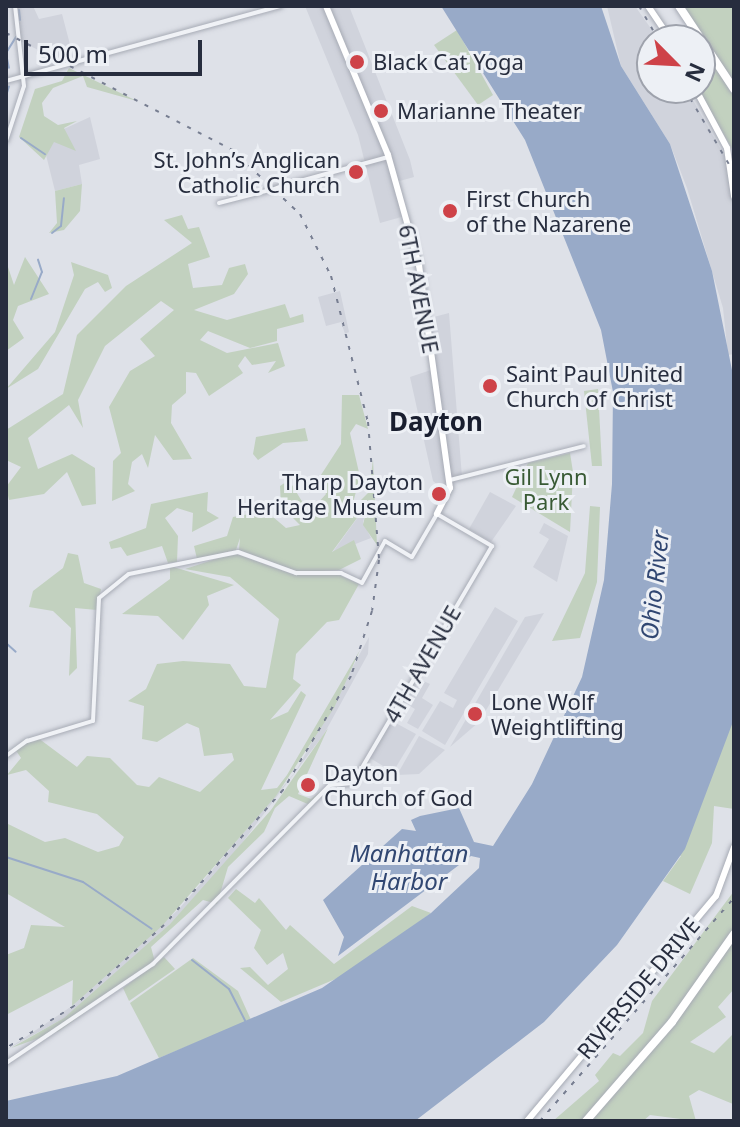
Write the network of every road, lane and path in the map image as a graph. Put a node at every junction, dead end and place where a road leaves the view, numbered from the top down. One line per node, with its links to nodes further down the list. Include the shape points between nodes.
1 (15, 6): 7 (street)
2 (281, 6): 7 (street)
3 (326, 6): 12 (main road, 6TH AVENUE)
4 (648, 6): 6 (main road)
5 (679, 6): 9 (highway)
6 (660, 24)
7 (23, 77): 8 (street); 11 (street)
8 (6, 81)
9 (734, 89)
10 (704, 104): 13 (main road, via 727,148)
11 (6, 141)
12 (388, 157): 14 (street, bridge); 16 (main road, 6TH AVENUE, via 430,319)
13 (734, 196)
14 (219, 203)
15 (584, 446): 16 (street)
16 (448, 480): 17 (main road, 6TH AVENUE)
17 (437, 514): 18 (street, 6TH AVENUE, via 412,557 385,541 362,583 341,573 296,573 238,552 124,576 99,598 95,717); 21 (street, 4TH AVENUE, via 492,546 353,783 330,785 153,964)
18 (6, 756)
19 (734, 847): 22 (main road, RIVERSIDE DRIVE, via 716,896)
20 (734, 934): 23 (highway, via 672,1022)
21 (6, 1063)
22 (527, 1121)
23 (586, 1121)

